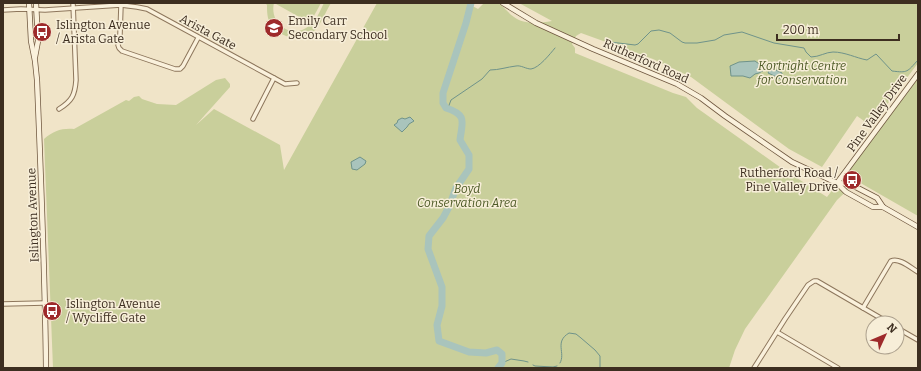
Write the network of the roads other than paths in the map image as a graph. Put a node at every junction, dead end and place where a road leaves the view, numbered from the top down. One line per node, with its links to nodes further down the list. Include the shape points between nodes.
1 (29, 3): 6 (main road, Islington Avenue)
2 (36, 3): 8 (main road, Islington Avenue)
3 (503, 3): 16 (main road, Rutherford Road, via 536,23 677,84 792,162)
4 (74, 5): 5 (street, Arista Gate); 8 (street, Arista Gate); 14 (street, via 76,86 73,97)
5 (121, 5): 9 (street, Arista Gate, via 147,9); 9 (street, via 118,45 122,51 180,69)
6 (29, 9): 7 (street, Arista Gate); 8 (street, Arista Gate); 10 (main road, Islington Avenue)
7 (3, 10)
8 (36, 10): 10 (main road, Islington Avenue, via 38,41)
9 (198, 38): 12 (street, Arista Gate)
10 (35, 61): 20 (main road, Islington Avenue, via 41,166)
11 (918, 74): 16 (main road, Pine Valley Drive)
12 (274, 78): 13 (street, Arista Gate, via 285,84); 15 (street)
13 (297, 83)
14 (59, 109)
15 (253, 119)
16 (837, 183): 17 (main road, Rutherford Road, via 846,192 873,207); 17 (main road, Rutherford Road, via 850,184 877,198)
17 (883, 207): 18 (main road, Rutherford Road)
18 (918, 227)
19 (918, 272): 22 (street, via 894,260 889,264)
20 (44, 303): 21 (street); 28 (main road, Islington Avenue)
21 (3, 304): 23 (street)
22 (863, 308): 24 (street); 25 (street, via 814,281 808,285)
23 (3, 309)
24 (875, 315)
25 (777, 332): 29 (street); 30 (street)
26 (905, 333): 27 (street)
27 (918, 340)
28 (46, 368)
29 (754, 368)
30 (838, 368)

